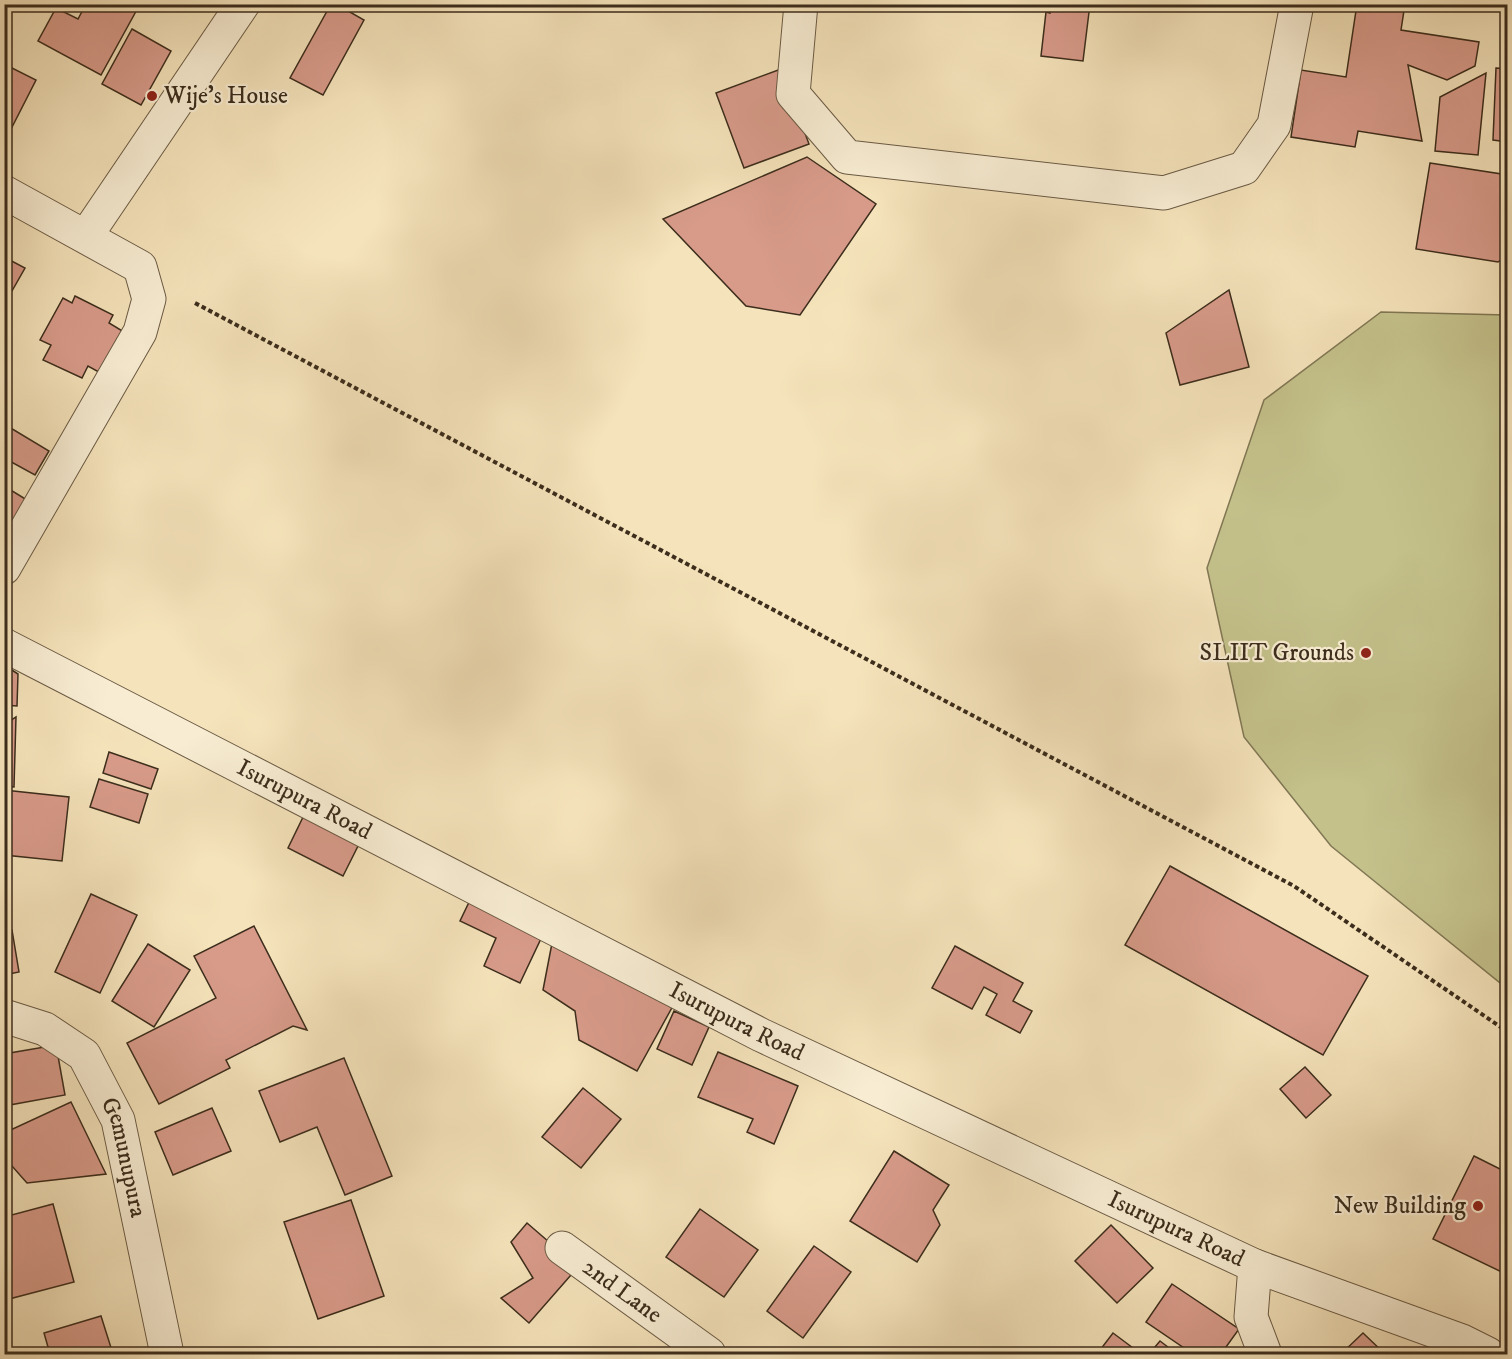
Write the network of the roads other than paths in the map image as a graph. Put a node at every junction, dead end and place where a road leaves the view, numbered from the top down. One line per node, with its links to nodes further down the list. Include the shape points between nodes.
1 (243, 4): 5 (street)
2 (801, 4): 3 (street, via 794,94 847,157 1164,193 1244,168 1274,125)
3 (1297, 4)
4 (4, 192): 5 (street)
5 (86, 236): 6 (street, via 140,267 149,299 140,332)
6 (4, 568)
7 (4, 645): 10 (street, Isurupura Road, via 761,1035)
8 (4, 1016): 11 (street, Gemunupura, via 45,1029 84,1055 118,1120)
9 (562, 1248): 12 (street, 2nd Lane)
10 (1255, 1266): 13 (street, via 1251,1317); 14 (street, Isurupura Road)
11 (167, 1354)
12 (709, 1354)
13 (1265, 1354)
14 (1488, 1354)

